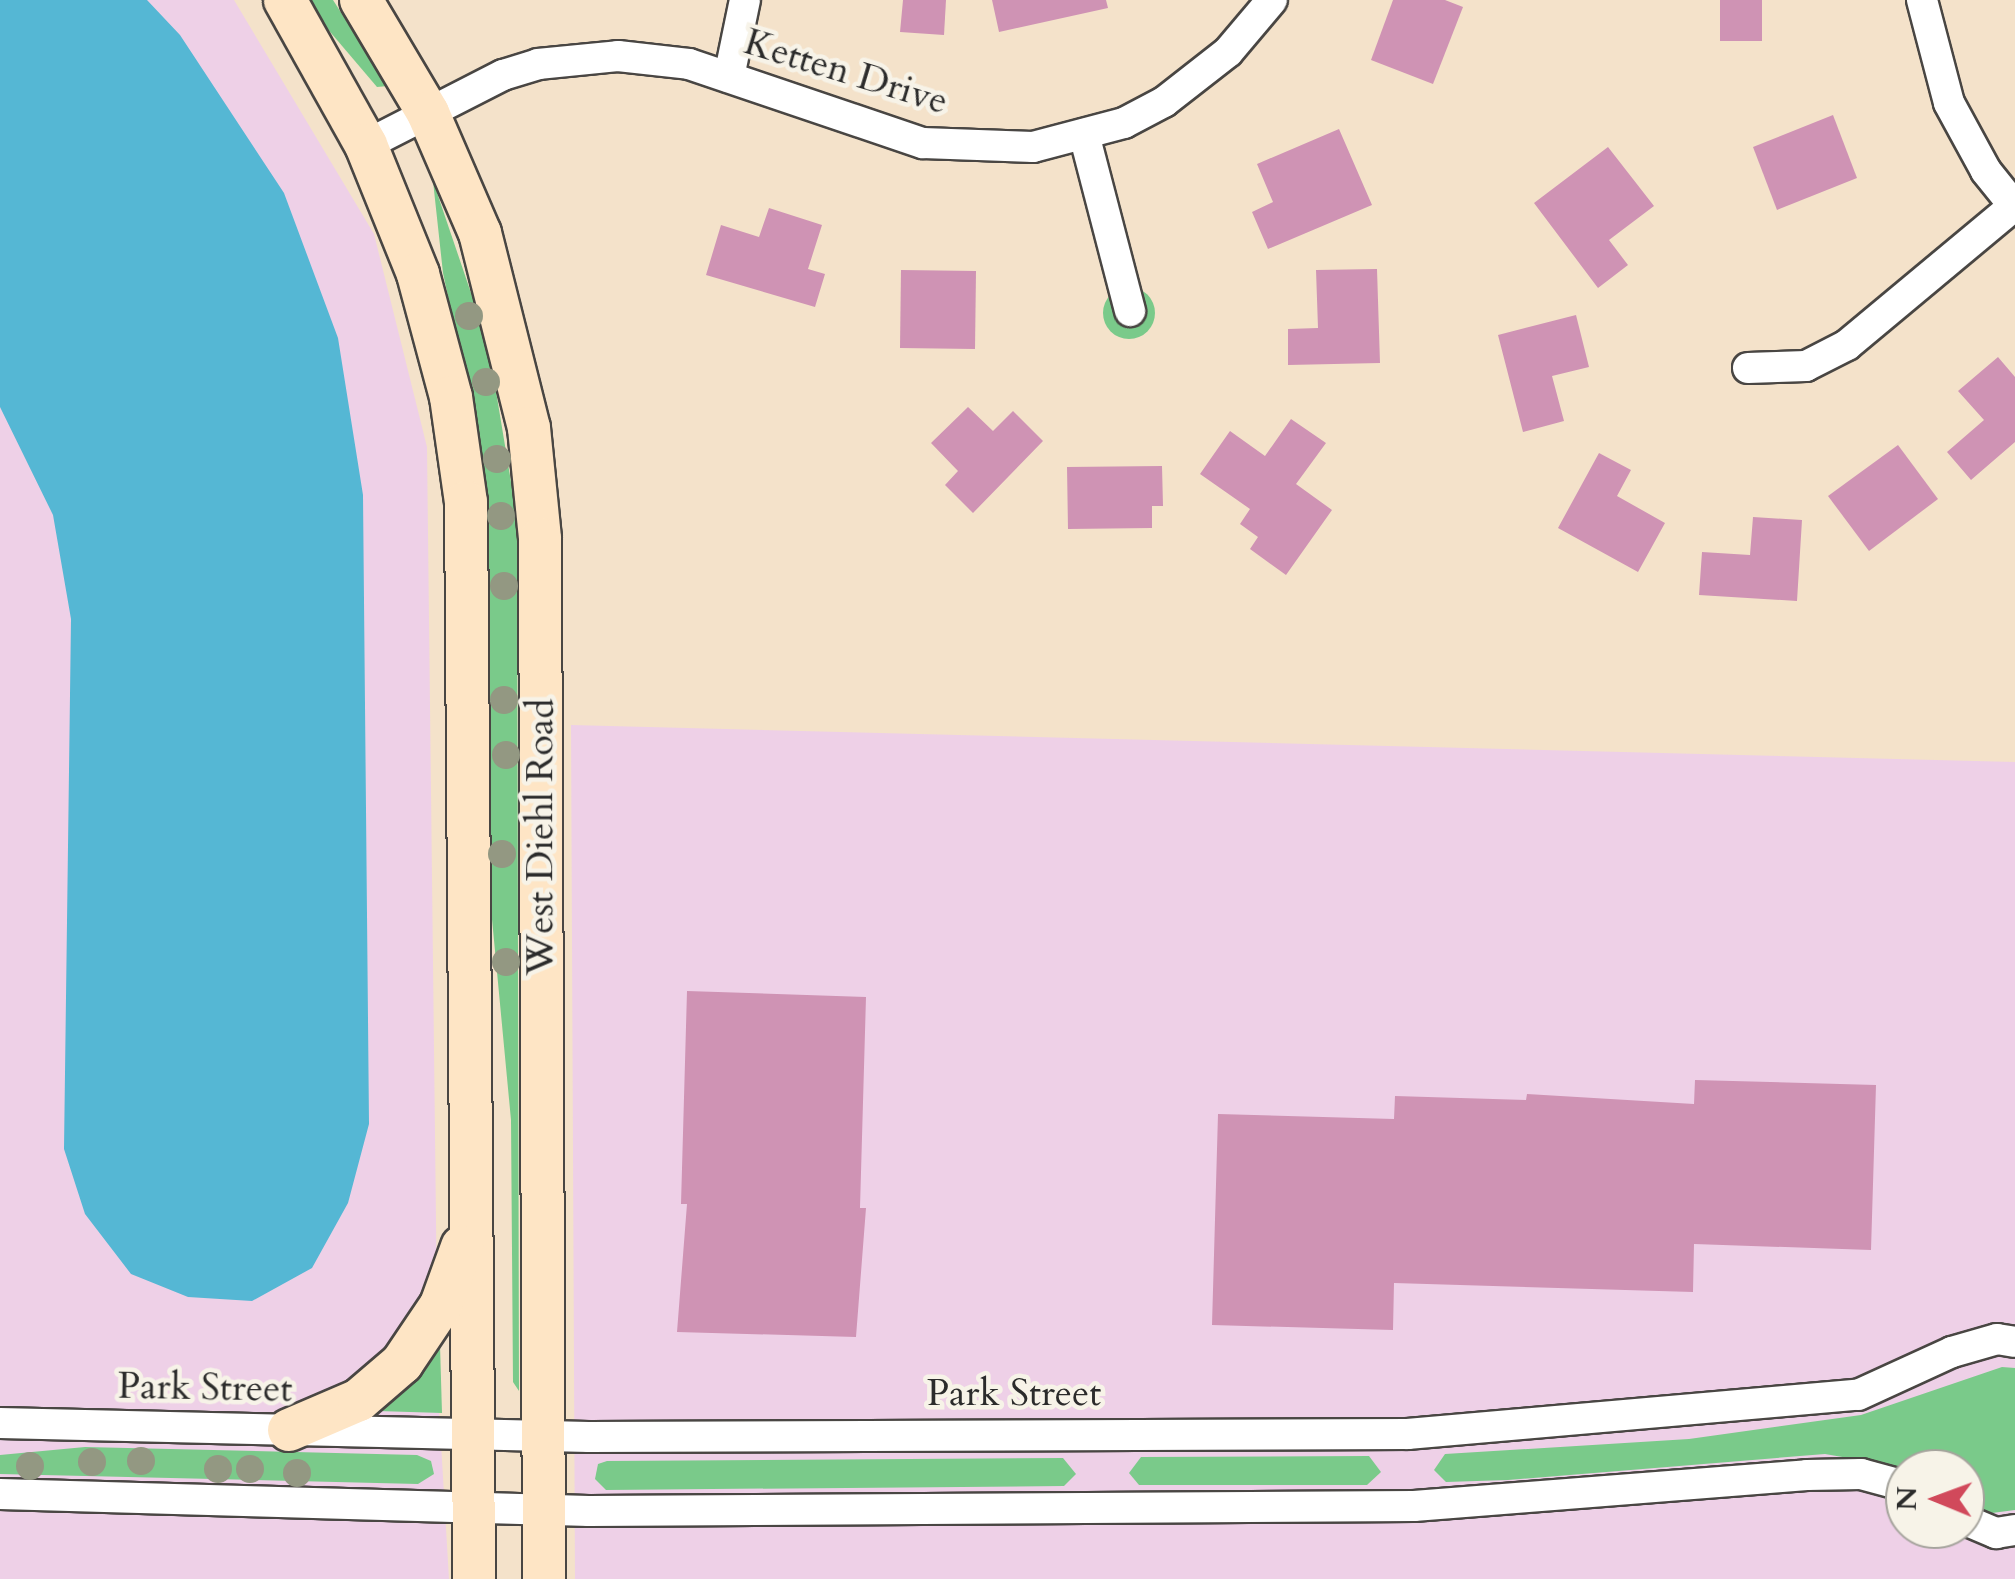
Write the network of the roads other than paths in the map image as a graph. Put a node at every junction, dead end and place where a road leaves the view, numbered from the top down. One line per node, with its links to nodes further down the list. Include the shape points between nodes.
1 (285, 0): 9 (street, West Diehl Road)
2 (361, 0): 7 (street, West Diehl Road)
3 (746, 0): 6 (street)
4 (1272, 0): 8 (street, Ketten Drive, via 1192,84 1124,123)
5 (1922, 0): 10 (street, via 1950,102 1986,171)
6 (729, 77): 7 (street, Ketten Drive, via 689,64 598,57 503,75); 8 (street, Ketten Drive, via 923,142 999,150)
7 (428, 112): 9 (street, Ketten Drive); 18 (street, West Diehl Road, via 480,232 507,323 535,487)
8 (1084, 134): 11 (street)
9 (366, 145): 13 (street, West Diehl Road, via 418,274 451,397 466,502)
10 (2014, 206): 12 (street, via 1848,345 1806,366)
11 (1130, 311)
12 (1748, 368)
13 (471, 1224): 16 (street, via 441,1304 402,1363 360,1400); 17 (street, West Diehl Road)
14 (2015, 1342): 18 (street, Park Street, via 1997,1339 1952,1352 1858,1395 1408,1434)
15 (0, 1424): 16 (street, Park Street)
16 (289, 1430): 17 (street, Park Street)
17 (473, 1434): 18 (street, Park Street); 21 (street, West Diehl Road)
18 (544, 1436): 22 (street, West Diehl Road)
19 (1885, 1481): 22 (street, via 1806,1475 1414,1506)
20 (0, 1494): 21 (street)
21 (474, 1506): 22 (street); 25 (street, West Diehl Road)
22 (544, 1509): 26 (street, West Diehl Road)
23 (1985, 1528): 24 (street)
24 (2015, 1530)
25 (474, 1579)
26 (544, 1579)

